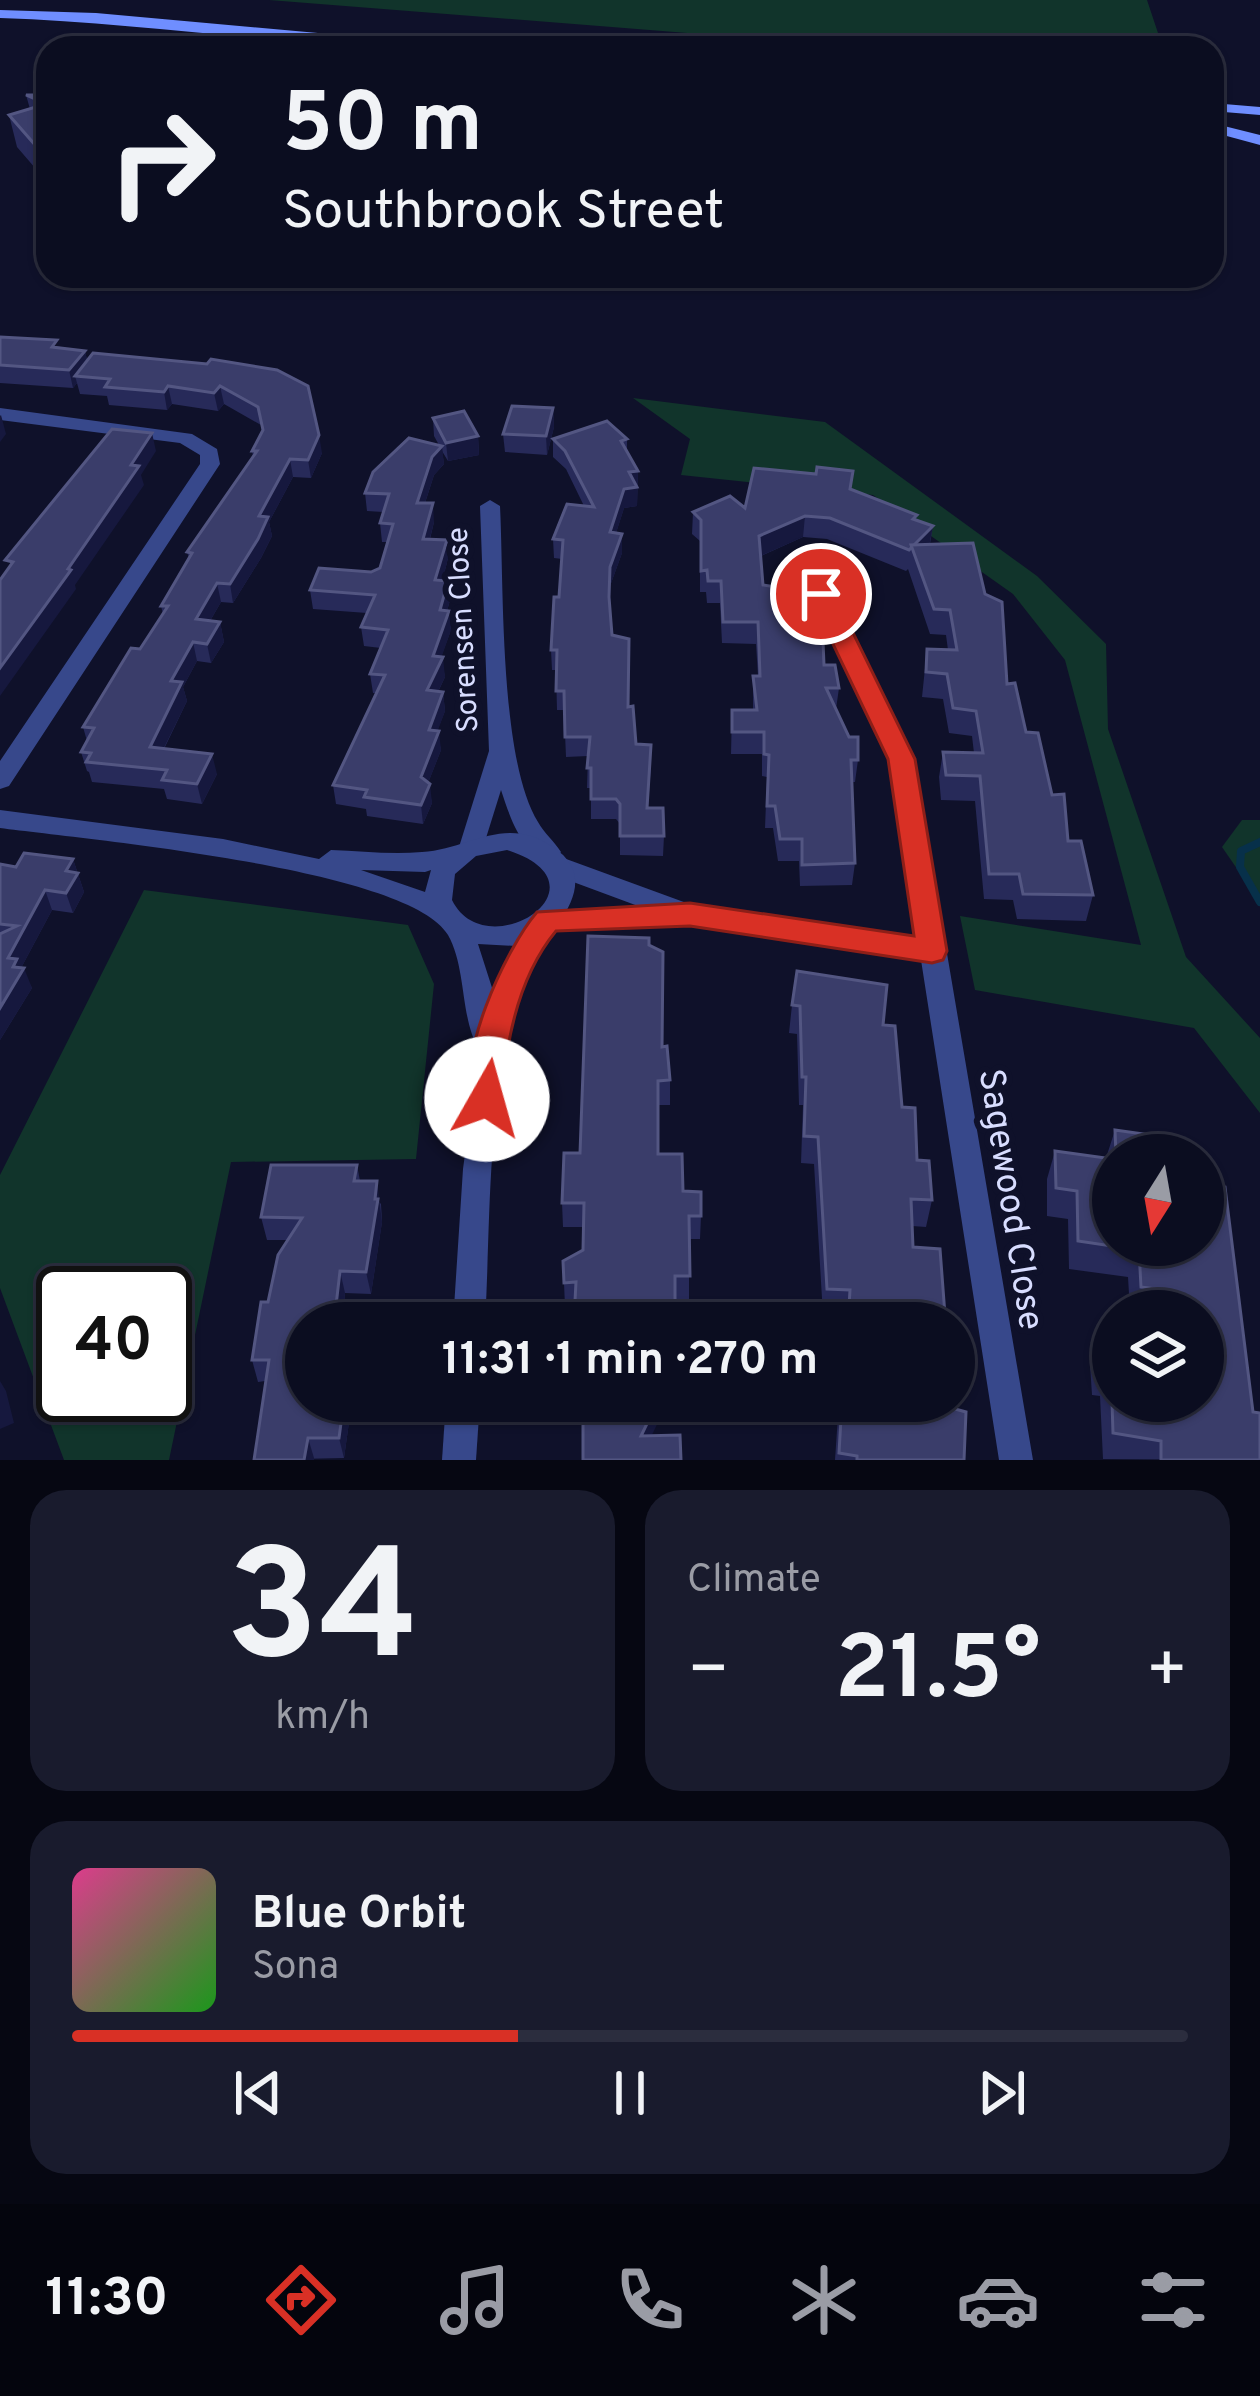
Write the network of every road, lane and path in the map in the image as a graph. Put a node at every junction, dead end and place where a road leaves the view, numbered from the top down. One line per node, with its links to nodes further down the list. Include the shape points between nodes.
1 (0, 5): 4 (main road)
2 (0, 14): 4 (main road)
3 (0, 25): 5 (main road)
4 (244, 33): 6 (main road)
5 (136, 36)
6 (283, 36)
7 (1224, 108): 8 (main road)
8 (1260, 111)
9 (1224, 125): 10 (main road)
10 (1260, 126)
11 (1224, 129): 12 (main road)
12 (1260, 140)
13 (0, 414): 17 (street, via 185,438 210,453 210,464)
14 (490, 506): 16 (street, Sorensen Close)
15 (821, 594): 25 (street, Sagewood Close, via 902,759)
16 (501, 751): 19 (street, Sorensen Close); 21 (street, Sorensen Close, via 525,824)
17 (0, 779)
18 (0, 819): 20 (street)
19 (465, 850): 20 (street, via 425,862); 21 (street, via 507,841); 23 (street, via 435,892)
20 (287, 859): 23 (street, via 384,884)
21 (553, 859): 22 (street); 24 (street, via 565,899)
22 (690, 914): 24 (street); 25 (street)
23 (448, 917): 24 (street, via 479,935 510,937); 26 (street, via 478,980)
24 (546, 921): 26 (street, via 509,981)
25 (932, 951): 30 (street, Sagewood Close)
26 (490, 1054): 27 (street)
27 (471, 1302)
28 (462, 1422): 29 (street)
29 (459, 1460)
30 (1016, 1460)

